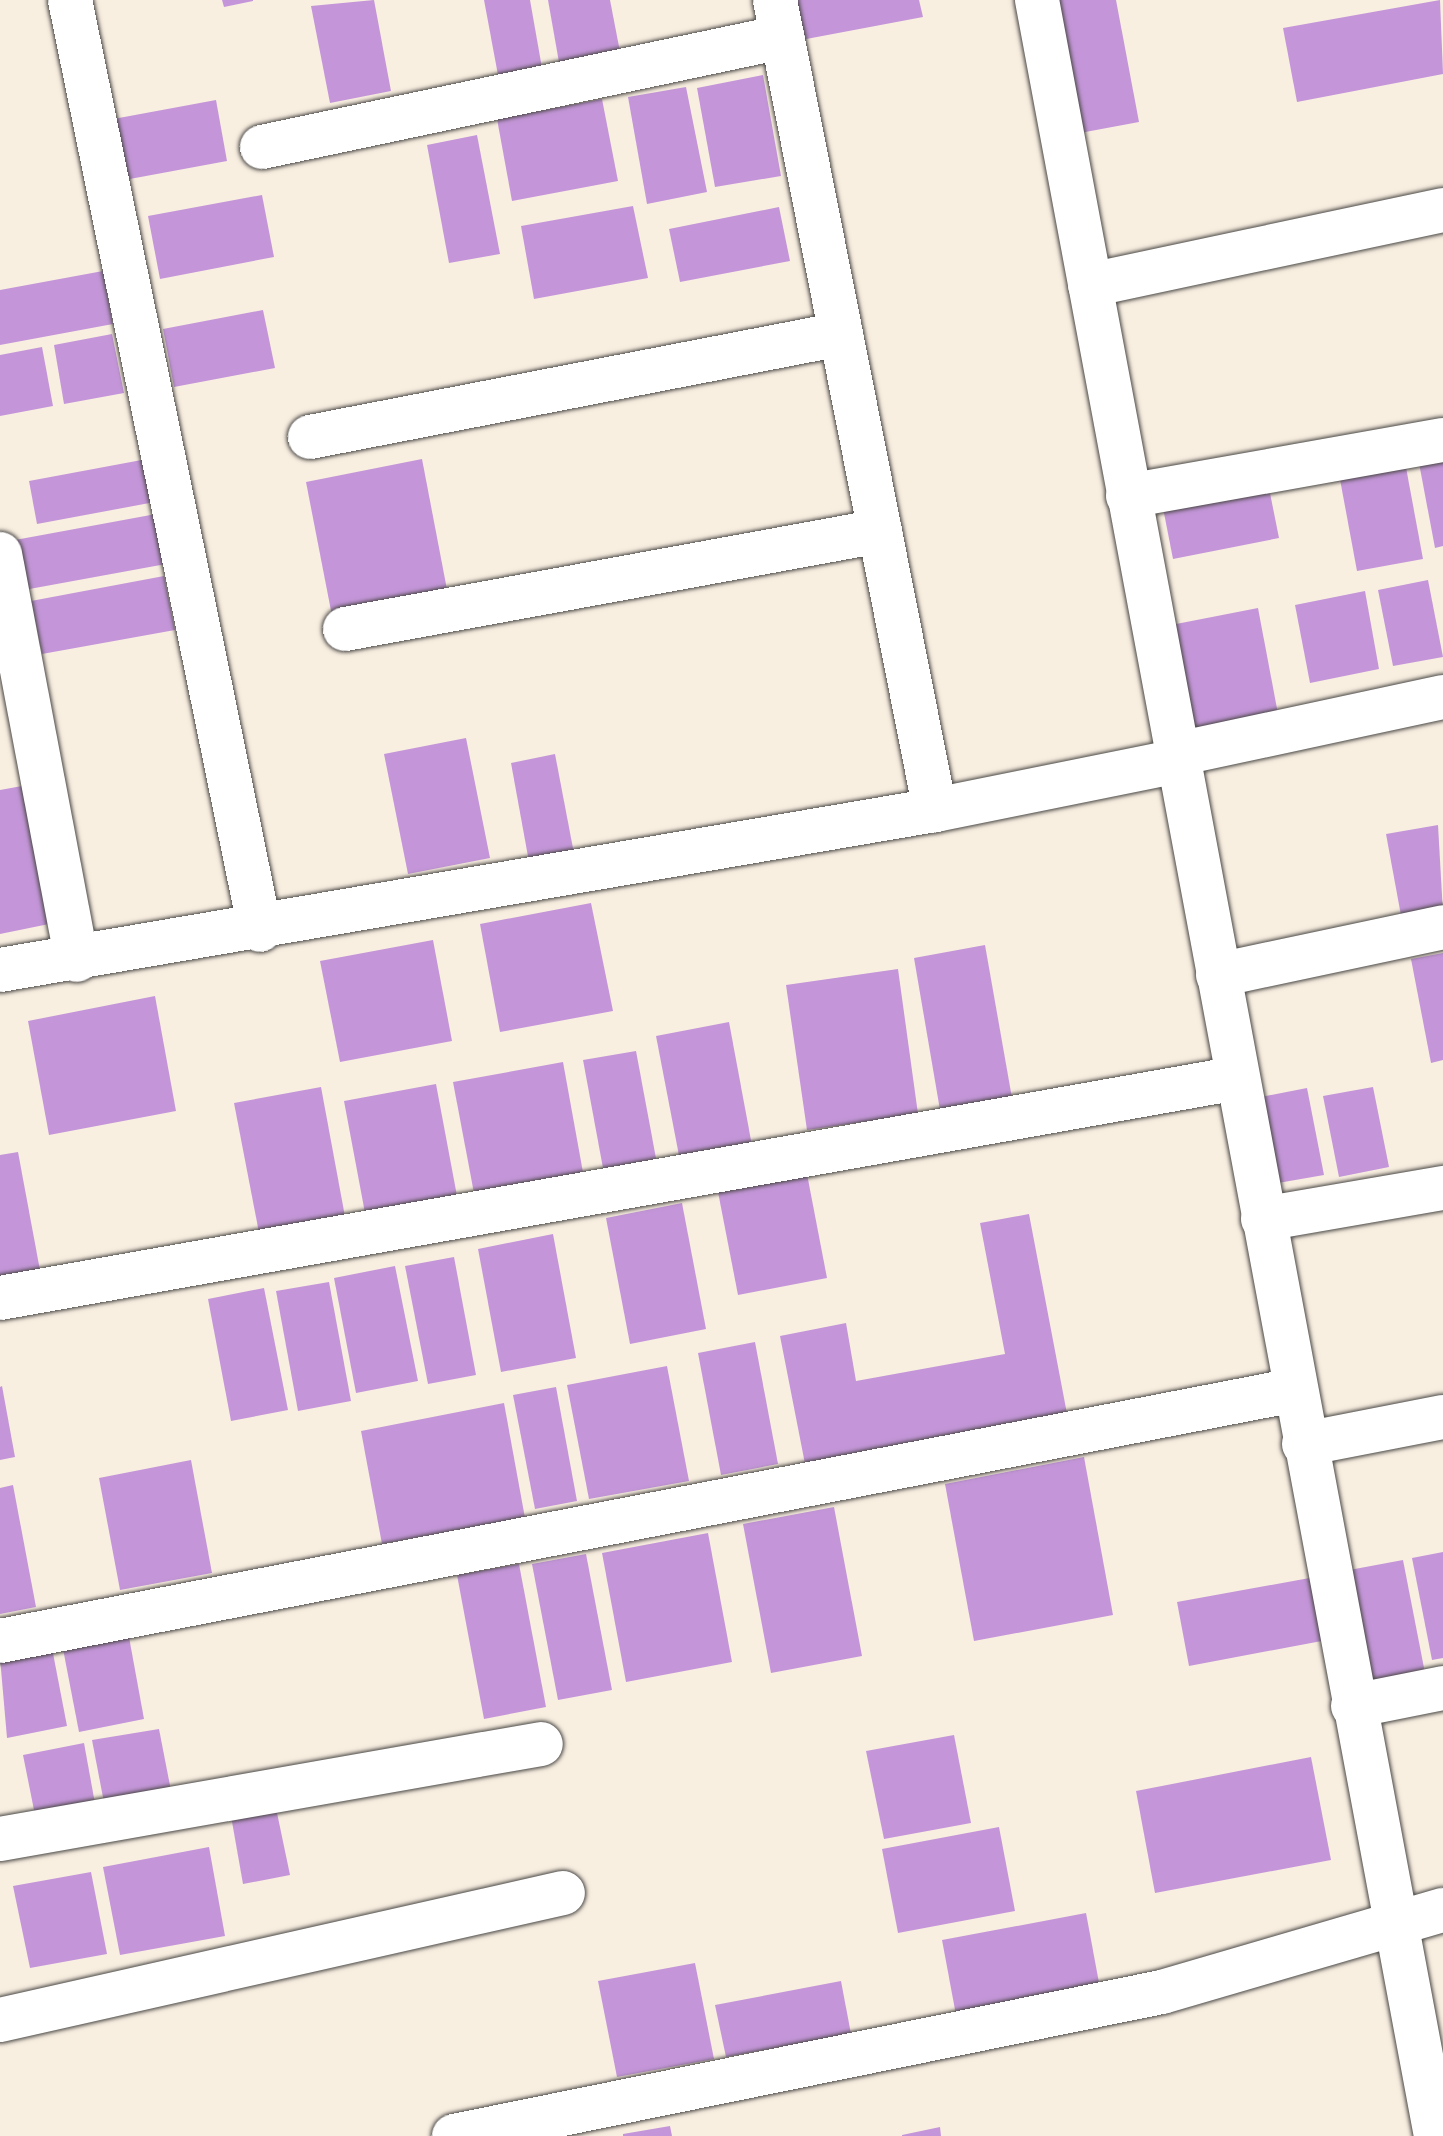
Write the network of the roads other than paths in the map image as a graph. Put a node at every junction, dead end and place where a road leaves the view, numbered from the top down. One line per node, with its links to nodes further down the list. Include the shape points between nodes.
1 (70, 0): 18 (street)
2 (1037, 0): 6 (street)
3 (778, 18): 4 (street); 7 (street)
4 (262, 147)
5 (1443, 210): 6 (street)
6 (1090, 285): 10 (street)
7 (841, 334): 8 (street); 11 (street)
8 (310, 437)
9 (1443, 440): 10 (street)
10 (1128, 496): 15 (street)
11 (880, 531): 13 (street); 16 (street)
12 (0, 554): 19 (street)
13 (345, 629)
14 (1443, 697): 15 (street)
15 (1178, 757): 16 (street); 21 (street)
16 (935, 810): 18 (street)
17 (1443, 927): 21 (street)
18 (260, 930): 19 (street)
19 (77, 960): 20 (street)
20 (0, 970)
21 (1218, 975): 22 (street)
22 (1237, 1078): 24 (street); 25 (street)
23 (1443, 1188): 24 (street)
24 (1263, 1219): 26 (street)
25 (0, 1298)
26 (1295, 1390): 28 (street); 29 (street)
27 (1443, 1417): 28 (street)
28 (1304, 1444): 31 (street)
29 (0, 1641)
30 (1443, 1688): 31 (street)
31 (1353, 1706): 36 (street)
32 (541, 1744): 33 (street)
33 (0, 1839)
34 (563, 1893): 37 (street)
35 (1443, 1910): 36 (street)
36 (1399, 1919): 38 (street); 39 (street, via 1162,1992)
37 (0, 2020)
38 (1438, 2131)
39 (454, 2136)

